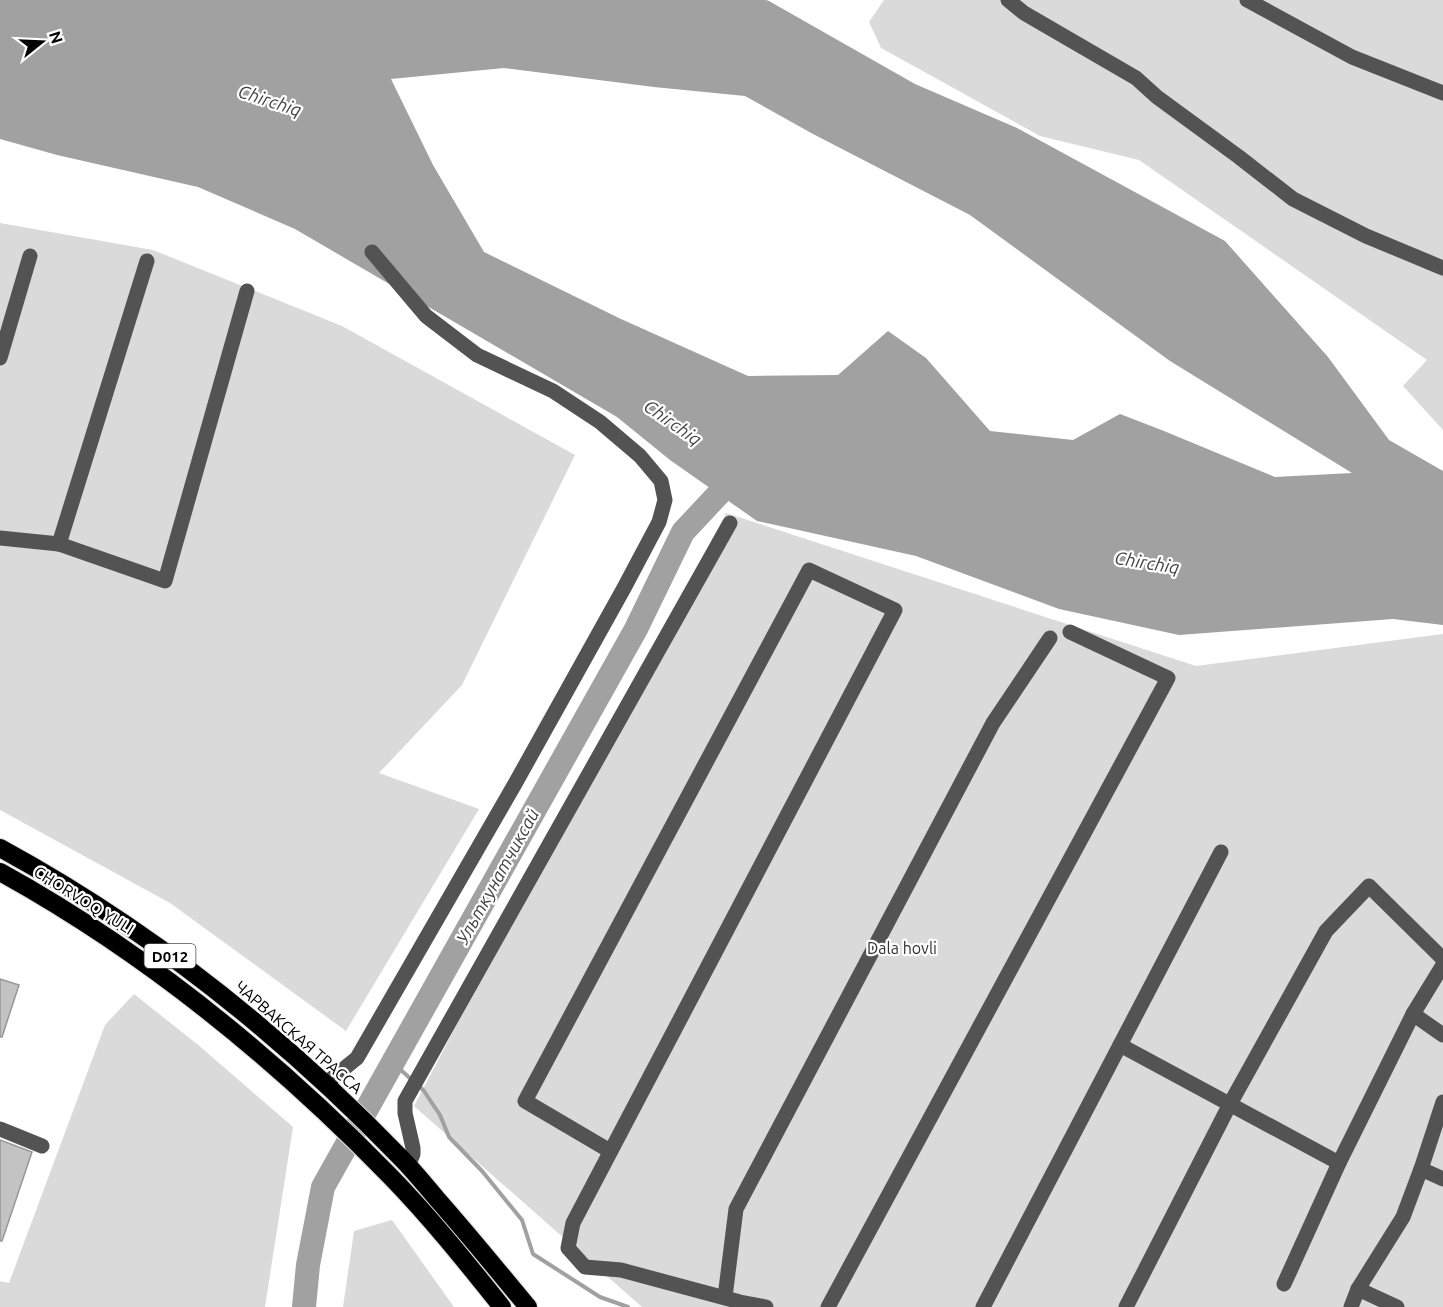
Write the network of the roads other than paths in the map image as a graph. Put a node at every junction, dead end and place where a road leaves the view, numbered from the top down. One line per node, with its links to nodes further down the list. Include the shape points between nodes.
1 (1008, 0): 7 (street, via 1136,78 1293,199 1366,236)
2 (1247, 0): 3 (street, via 1352,57)
3 (1443, 93)
4 (372, 252): 23 (street, via 426,316 477,355 553,391 640,456 661,481 665,500 659,522 624,588 357,1058)
5 (30, 256): 9 (street)
6 (147, 261): 12 (street)
7 (1443, 268)
8 (247, 291): 12 (street, via 165,581)
9 (0, 358)
10 (730, 523): 29 (street, via 405,1101 413,1154)
11 (0, 538): 12 (street)
12 (59, 544)
13 (1070, 632): 39 (street, via 1168,678)
14 (1050, 639): 35 (street, via 993,723 735,1209)
15 (0, 848): 23 (highway, ЧАРВАКСКАЯ ТРАССА / D012, via 73,890 172,957 239,1008)
16 (1221, 852): 22 (street)
17 (0, 872): 36 (highway, CHORVOQ YULI / D012, via 98,931 225,1023 390,1176)
18 (1443, 959): 25 (street, via 1369,886 1326,931)
19 (1443, 965): 20 (street)
20 (1413, 1014): 21 (street); 30 (street)
21 (1443, 1035)
22 (1120, 1045): 25 (street); 40 (street)
23 (325, 1084): 29 (highway, ЧАРВАКСКАЯ ТРАССА / D012)
24 (1443, 1102): 31 (street)
25 (1230, 1104): 30 (street); 41 (street)
26 (0, 1129): 27 (street)
27 (42, 1146)
28 (610, 1151): 28 (street, via 525,1101 809,570 895,610); 35 (street, via 573,1222 568,1248 585,1267 621,1270)
29 (405, 1162): 37 (highway, ЧАРВАКСКАЯ ТРАССА / D012)
30 (1339, 1163): 33 (street)
31 (1421, 1168): 32 (street); 34 (street, via 1403,1217)
32 (1443, 1179)
33 (1284, 1284)
34 (1358, 1289): 42 (street); 43 (street)
35 (734, 1302): 38 (street)
36 (502, 1307)
37 (528, 1307)
38 (766, 1307)
39 (828, 1307)
40 (983, 1307)
41 (1126, 1307)
42 (1351, 1307)
43 (1397, 1307)

